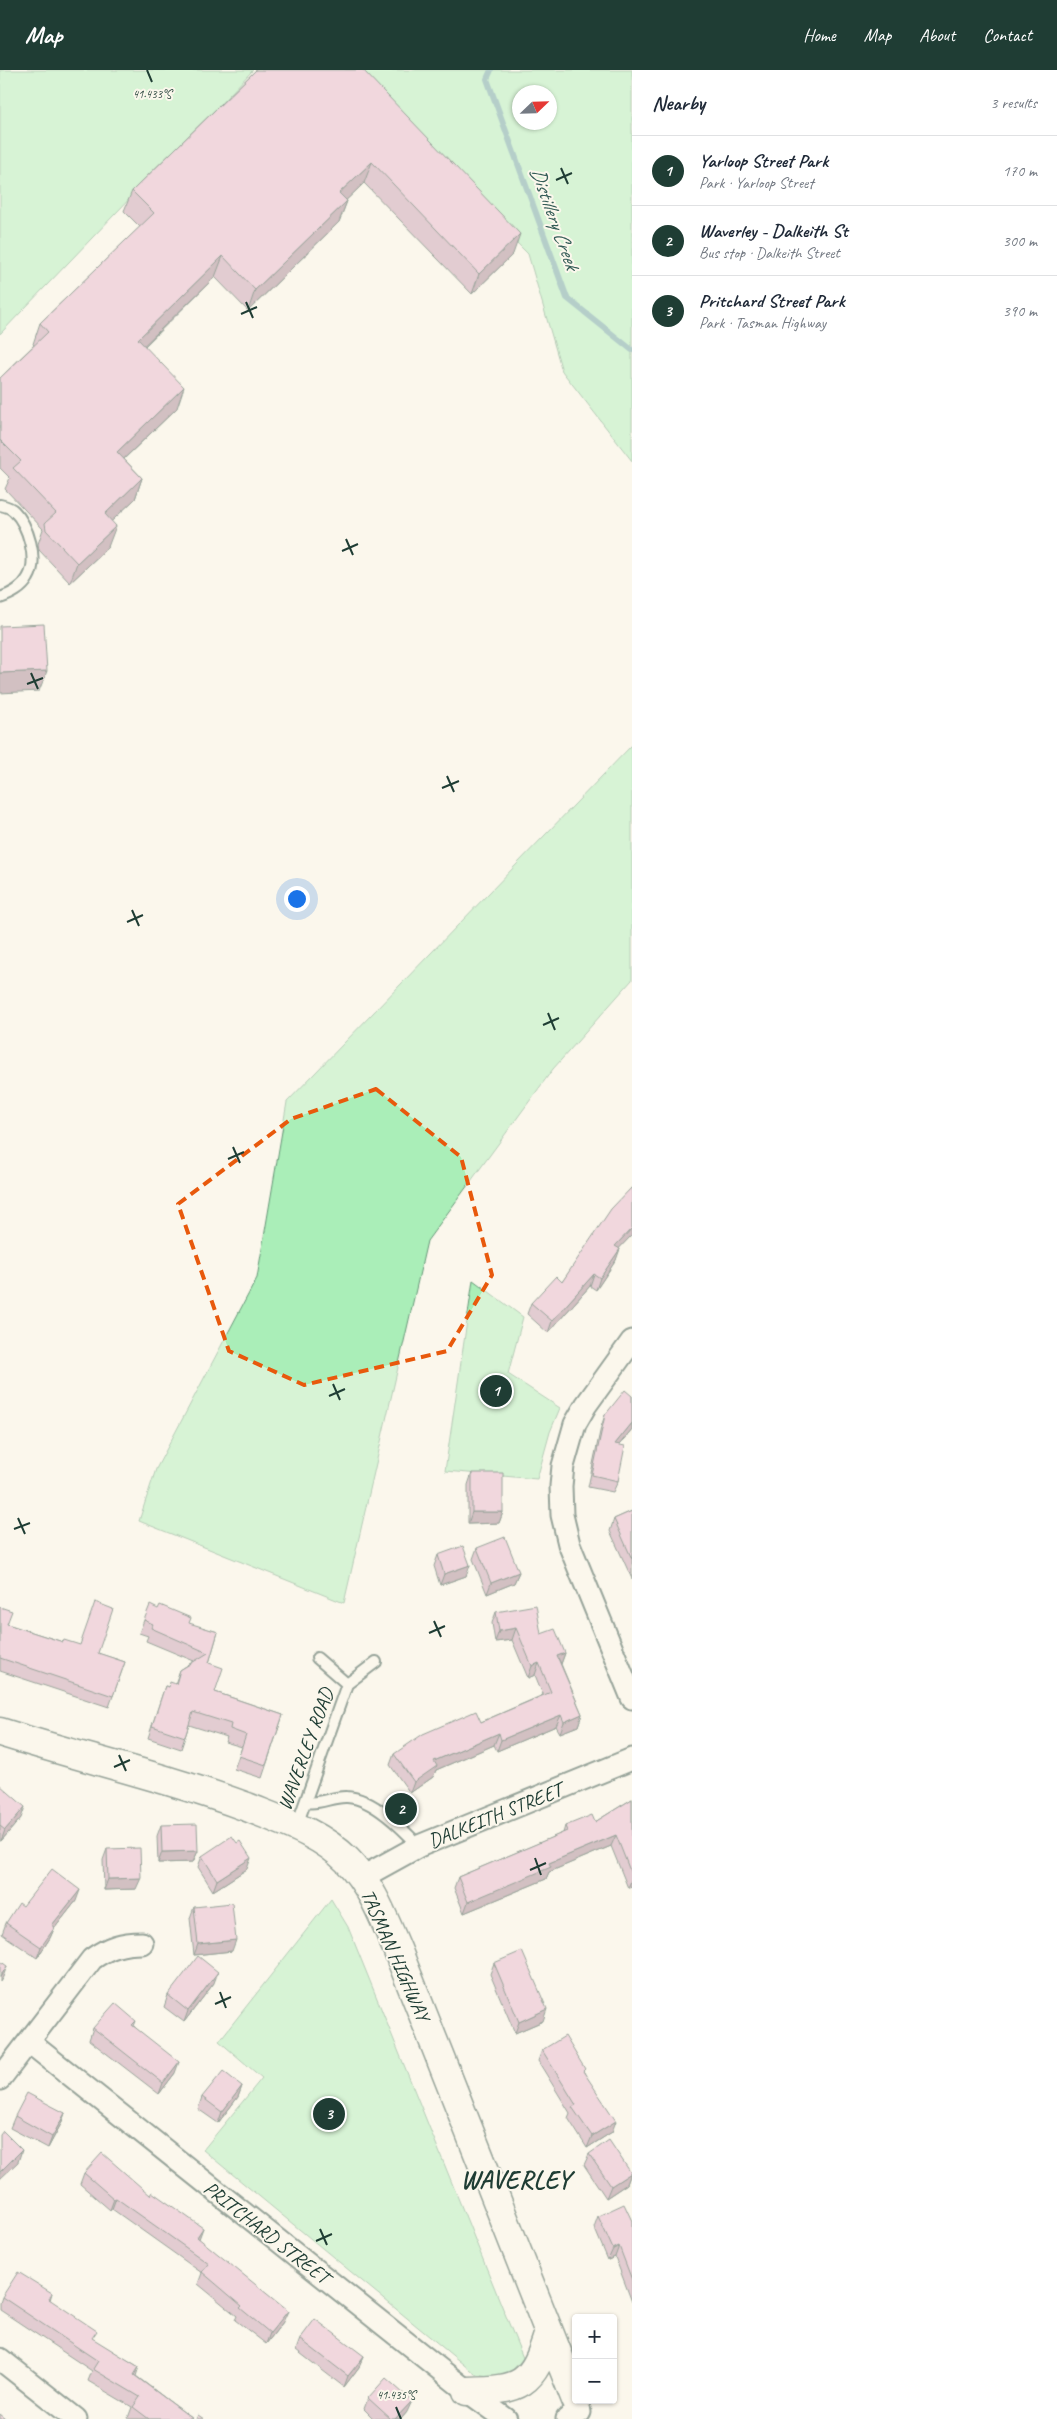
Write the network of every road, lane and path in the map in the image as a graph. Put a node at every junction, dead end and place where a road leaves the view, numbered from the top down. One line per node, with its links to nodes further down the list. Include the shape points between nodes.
1 (0, 505): 2 (lane, via 14,510 26,528 33,552 29,577 14,593)
2 (0, 598)
3 (632, 1341): 7 (street, via 575,1424 562,1466 561,1486 562,1515 569,1544)
4 (317, 1658): 6 (lane, WAVERLEY ROAD)
5 (376, 1662): 6 (lane, WAVERLEY ROAD)
6 (347, 1684): 10 (lane, WAVERLEY ROAD)
7 (632, 1698)
8 (0, 1732): 10 (highway, TASMAN HIGHWAY, via 202,1791)
9 (632, 1759): 11 (street, DALKEITH STREET)
10 (301, 1814): 11 (lane, via 315,1804 349,1797 365,1803 402,1828); 12 (highway, TASMAN HIGHWAY)
11 (419, 1846): 12 (street, DALKEITH STREET)
12 (361, 1878): 16 (highway, TASMAN HIGHWAY, via 377,1904 397,1949)
13 (142, 1943): 14 (street, via 111,1947 92,1959)
14 (29, 2042): 15 (street); 18 (street, PRITCHARD STREET)
15 (0, 2079)
16 (549, 2332): 18 (highway, via 538,2364 519,2385); 19 (highway, TASMAN HIGHWAY)
17 (0, 2358): 20 (street)
18 (467, 2391): 21 (street, PRITCHARD STREET)
19 (577, 2410)
20 (76, 2419)
21 (506, 2419)

